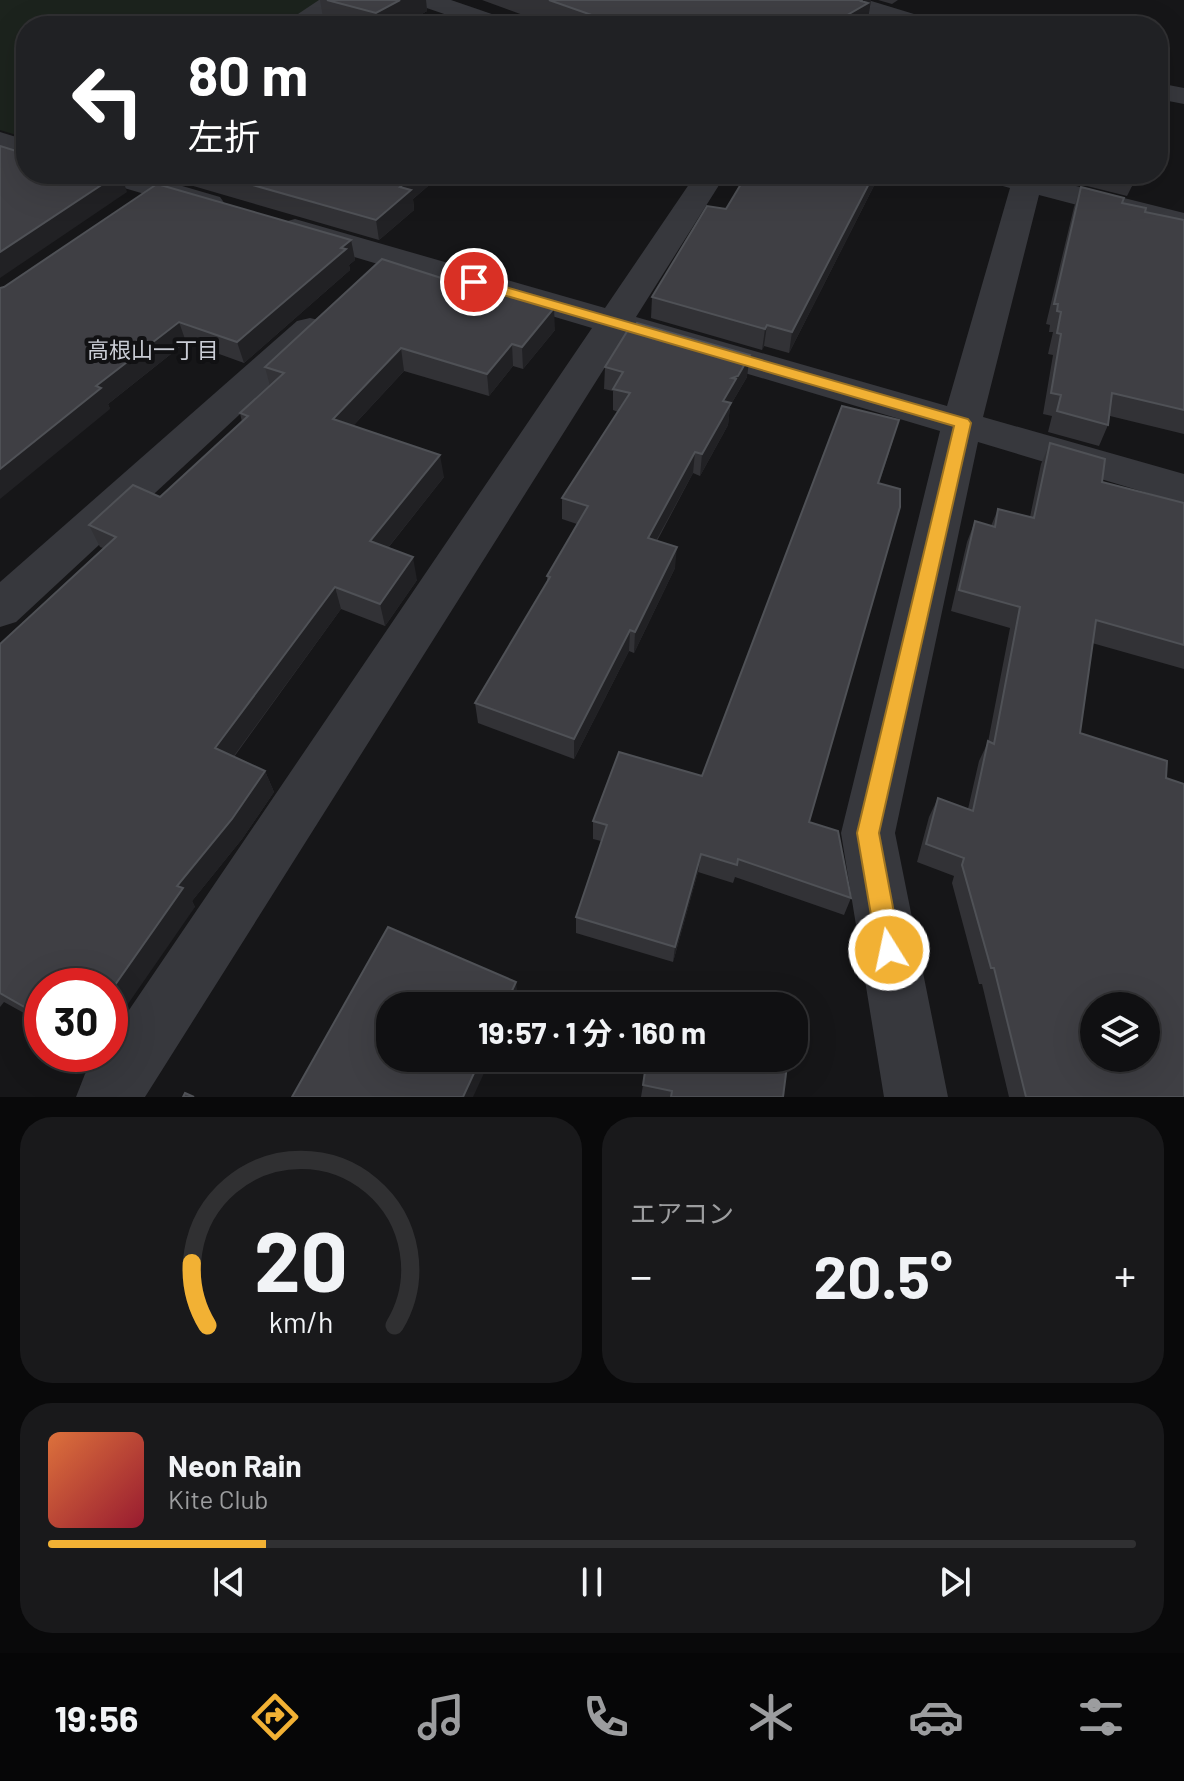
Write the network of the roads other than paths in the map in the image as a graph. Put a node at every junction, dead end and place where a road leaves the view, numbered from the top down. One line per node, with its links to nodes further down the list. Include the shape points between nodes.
1 (336, 0): 4 (street)
2 (427, 0): 5 (street)
3 (843, 0): 6 (street)
4 (309, 16)
5 (474, 16)
6 (895, 16)
7 (141, 184): 11 (street)
8 (705, 184): 15 (street)
9 (1027, 184): 16 (street)
10 (1031, 184): 13 (street)
11 (158, 189): 12 (street); 14 (street)
12 (122, 215)
13 (1184, 223)
14 (389, 257): 15 (street); 18 (street)
15 (615, 324): 16 (street); 19 (street)
16 (962, 423): 17 (street); 20 (street, via 868,833)
17 (1184, 489)
18 (0, 609)
19 (108, 1097)
20 (916, 1097)

